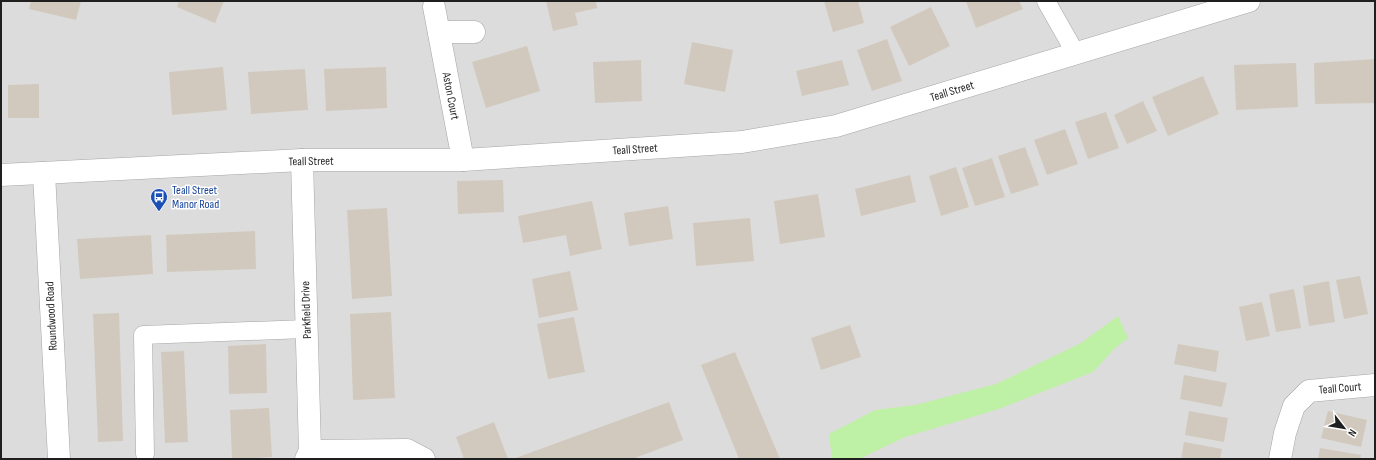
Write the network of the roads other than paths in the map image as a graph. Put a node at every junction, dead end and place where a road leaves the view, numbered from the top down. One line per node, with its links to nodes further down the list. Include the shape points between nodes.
1 (1046, 1): 6 (lane)
2 (1249, 1): 6 (street, Teall Street)
3 (434, 7): 4 (street, Aston Court)
4 (439, 32): 5 (street); 8 (street, Aston Court)
5 (474, 32)
6 (1076, 54): 8 (street, Teall Street, via 836,126 742,142)
7 (302, 160): 8 (street, Teall Street); 9 (street, Teall Street); 11 (street, Parkfield Drive)
8 (463, 160)
9 (44, 173): 10 (street, Teall Street); 15 (street, Roundwood Road)
10 (1, 175)
11 (306, 329): 13 (lane, via 143,335); 14 (street, Parkfield Drive)
12 (1375, 385): 17 (street, Teall Court, via 1309,391 1294,406)
13 (145, 454)
14 (308, 455): 16 (street, via 408,450)
15 (59, 459)
16 (424, 459)
17 (1280, 459)

